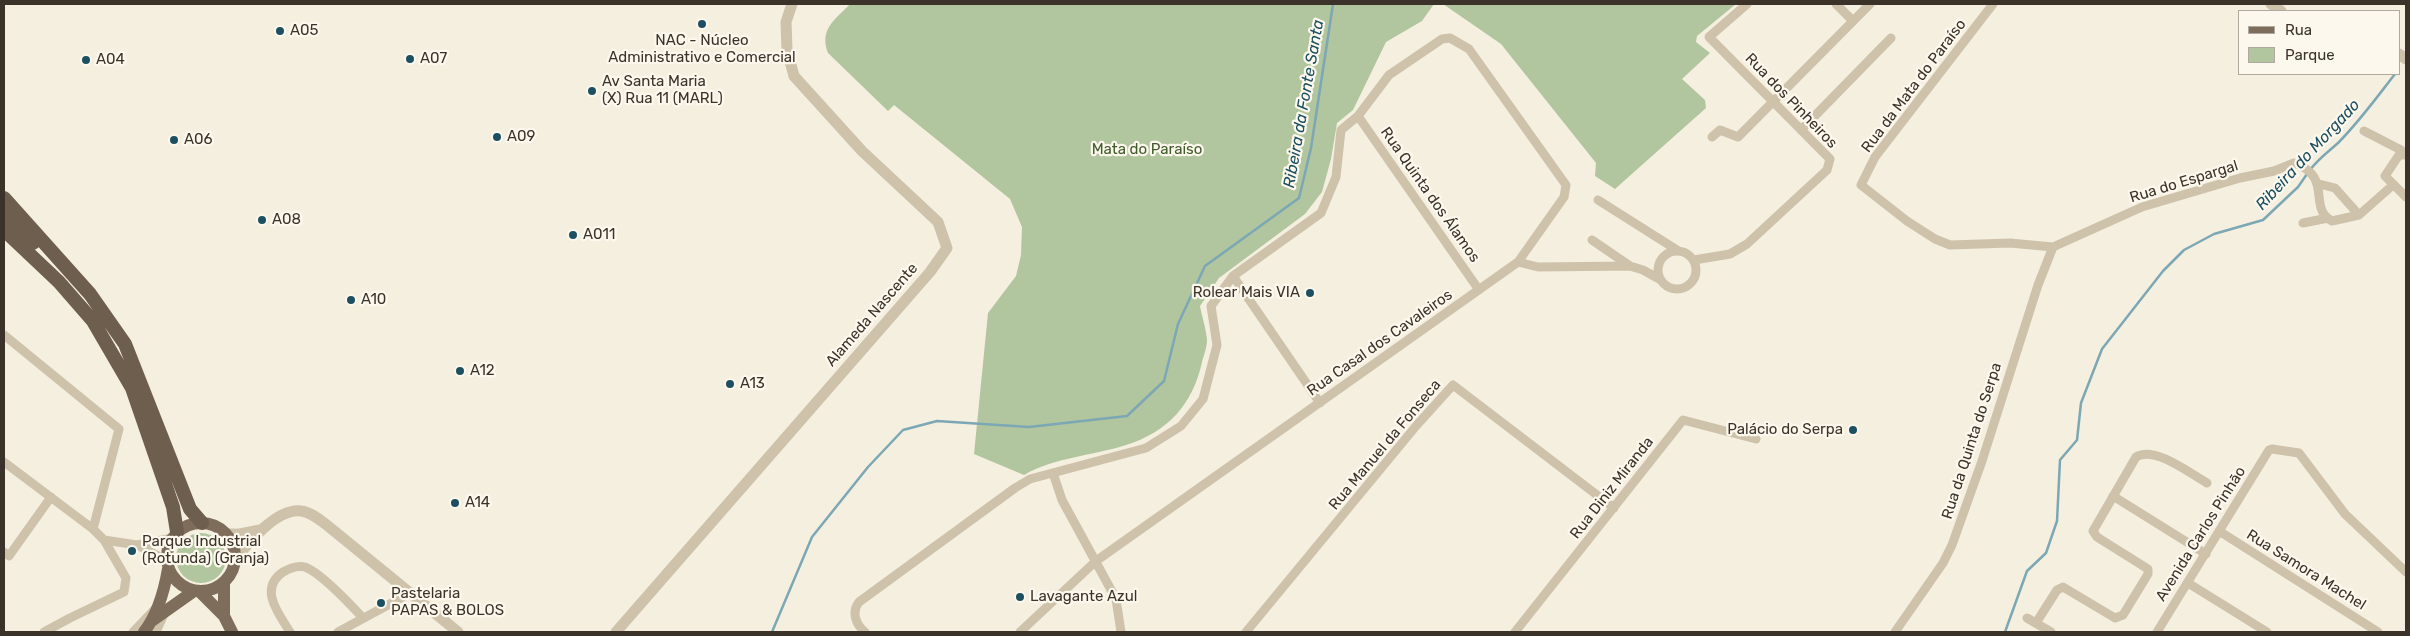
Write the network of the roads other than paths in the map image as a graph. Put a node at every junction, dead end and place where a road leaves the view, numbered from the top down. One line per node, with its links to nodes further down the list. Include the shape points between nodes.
1 (792, 4): 76 (street, Alameda Nascente, via 786,22 787,50 794,76 862,151 938,222 947,248 930,272)
2 (1747, 4): 8 (street, Rua dos Pinheiros, via 1709,37)
3 (1836, 4): 6 (street)
4 (1870, 4): 6 (street)
5 (1993, 4): 27 (street, Rua da Mata do Paraíso, via 1875,157 1861,185 1907,221 1950,245 2010,242)
6 (1854, 21): 8 (street)
7 (1891, 38): 10 (street)
8 (1773, 102): 10 (street, Rua dos Pinheiros); 12 (street, via 1738,137 1720,130)
9 (1358, 116): 30 (street, Rua Casal dos Cavaleiros, via 1388,76 1431,46 1448,38 1471,50 1566,186 1564,197); 32 (street, via 1341,130 1336,177 1321,213); 34 (street, Rua Quinta dos Álamos)
10 (1801, 130): 29 (street, Rua dos Pinheiros, via 1830,159 1827,170 1747,244 1730,254)
11 (2364, 130): 13 (street)
12 (1712, 137)
13 (2403, 153): 15 (street, via 2385,174)
14 (2318, 181): 20 (street, Rua do Espargal, via 2335,188); 22 (street, via 2318,198); 27 (street, Rua do Espargal, via 2303,166 2294,163 2142,207)
15 (2393, 185): 16 (street); 20 (street)
16 (2406, 197)
17 (4, 198): 26 (highway)
18 (1598, 200): 28 (street)
19 (4, 205): 26 (highway)
20 (2359, 215): 22 (street, via 2334,221)
21 (4, 216): 36 (highway, via 84,295)
22 (2328, 218): 23 (street)
23 (2303, 223)
24 (4, 230): 50 (highway, via 59,282 93,321 132,388 173,507)
25 (1592, 240): 31 (street)
26 (42, 241): 36 (highway, via 100,308 125,344)
27 (2053, 246): 82 (street, Rua da Quinta do Serpa, via 1952,545)
28 (1677, 250): 29 (street, via 1690,254); 33 (street, via 1662,258 1658,269)
29 (1694, 260): 33 (street, via 1697,273 1690,285 1678,290)
30 (1518, 262): 31 (street, via 1538,267); 34 (street, Rua Casal dos Cavaleiros)
31 (1630, 266): 33 (street)
32 (1233, 276): 37 (street); 40 (street, via 1211,306 1217,345 1203,399 1181,426 1146,448)
33 (1661, 280)
34 (1479, 290): 37 (street, Rua Casal dos Cavaleiros)
35 (4, 335): 46 (street, via 119,429)
36 (142, 383): 45 (highway, via 190,509)
37 (1320, 403): 56 (street, Rua Casal dos Cavaleiros)
38 (1756, 439): 44 (street, Rua Diniz Miranda, via 1683,420)
39 (4, 462): 43 (street)
40 (1053, 473): 56 (street, via 1062,500); 77 (street, via 1030,479 1015,488 858,602 855,608 857,624)
41 (2207, 483): 42 (street, via 2165,458 2143,454 2136,457)
42 (2113, 496): 54 (street); 67 (street, via 2093,533 2145,566 2148,572 2123,615 2115,618 2062,587)
43 (52, 497): 46 (street); 53 (street, via 9,556)
44 (1614, 508): 80 (street, Rua Manuel da Fonseca, via 1453,384); 81 (street, Rua Diniz Miranda)
45 (202, 522): 49 (main road); 50 (main road, via 185,526)
46 (93, 529): 51 (street)
47 (262, 530): 49 (street); 55 (street); 62 (street, via 282,515 300,510 313,515)
48 (2219, 531): 54 (street, Avenida Carlos Pinhão); 58 (street, Avenida Carlos Pinhão, via 2269,450 2288,450 2299,453 2334,501); 86 (street, Rua Samora Machel)
49 (226, 534): 55 (main road)
50 (175, 535): 52 (street); 57 (main road, via 167,548)
51 (104, 540): 52 (street); 69 (street, via 126,578 124,592)
52 (137, 545): 57 (street)
53 (4, 552)
54 (2206, 554): 60 (street, Avenida Carlos Pinhão)
55 (236, 559): 59 (main road)
56 (1096, 561): 78 (street, Rua Casal dos Cavaleiros); 79 (street, via 1116,599)
57 (167, 564): 61 (main road, via 174,580); 63 (main road)
58 (2406, 572)
59 (224, 583): 61 (main road, via 209,591); 64 (main road)
60 (2188, 583): 84 (street, Avenida Carlos Pinhão); 85 (street)
61 (197, 592): 63 (main road); 64 (main road)
62 (412, 592): 65 (street); 75 (street)
63 (161, 609): 68 (main road); 70 (street)
64 (224, 616): 72 (main road)
65 (363, 618): 73 (street, via 308,568 291,567 275,580 270,595); 74 (street)
66 (2027, 618): 67 (street)
67 (2036, 623): 83 (street)
68 (154, 626): 71 (main road)
69 (44, 632)
70 (133, 632)
71 (144, 632)
72 (232, 632)
73 (290, 632)
74 (338, 632)
75 (458, 632)
76 (616, 632)
77 (865, 632)
78 (1020, 632)
79 (1121, 632)
80 (1246, 632)
81 (1515, 632)
82 (1895, 632)
83 (2051, 632)
84 (2159, 632)
85 (2267, 632)
86 (2378, 632)

